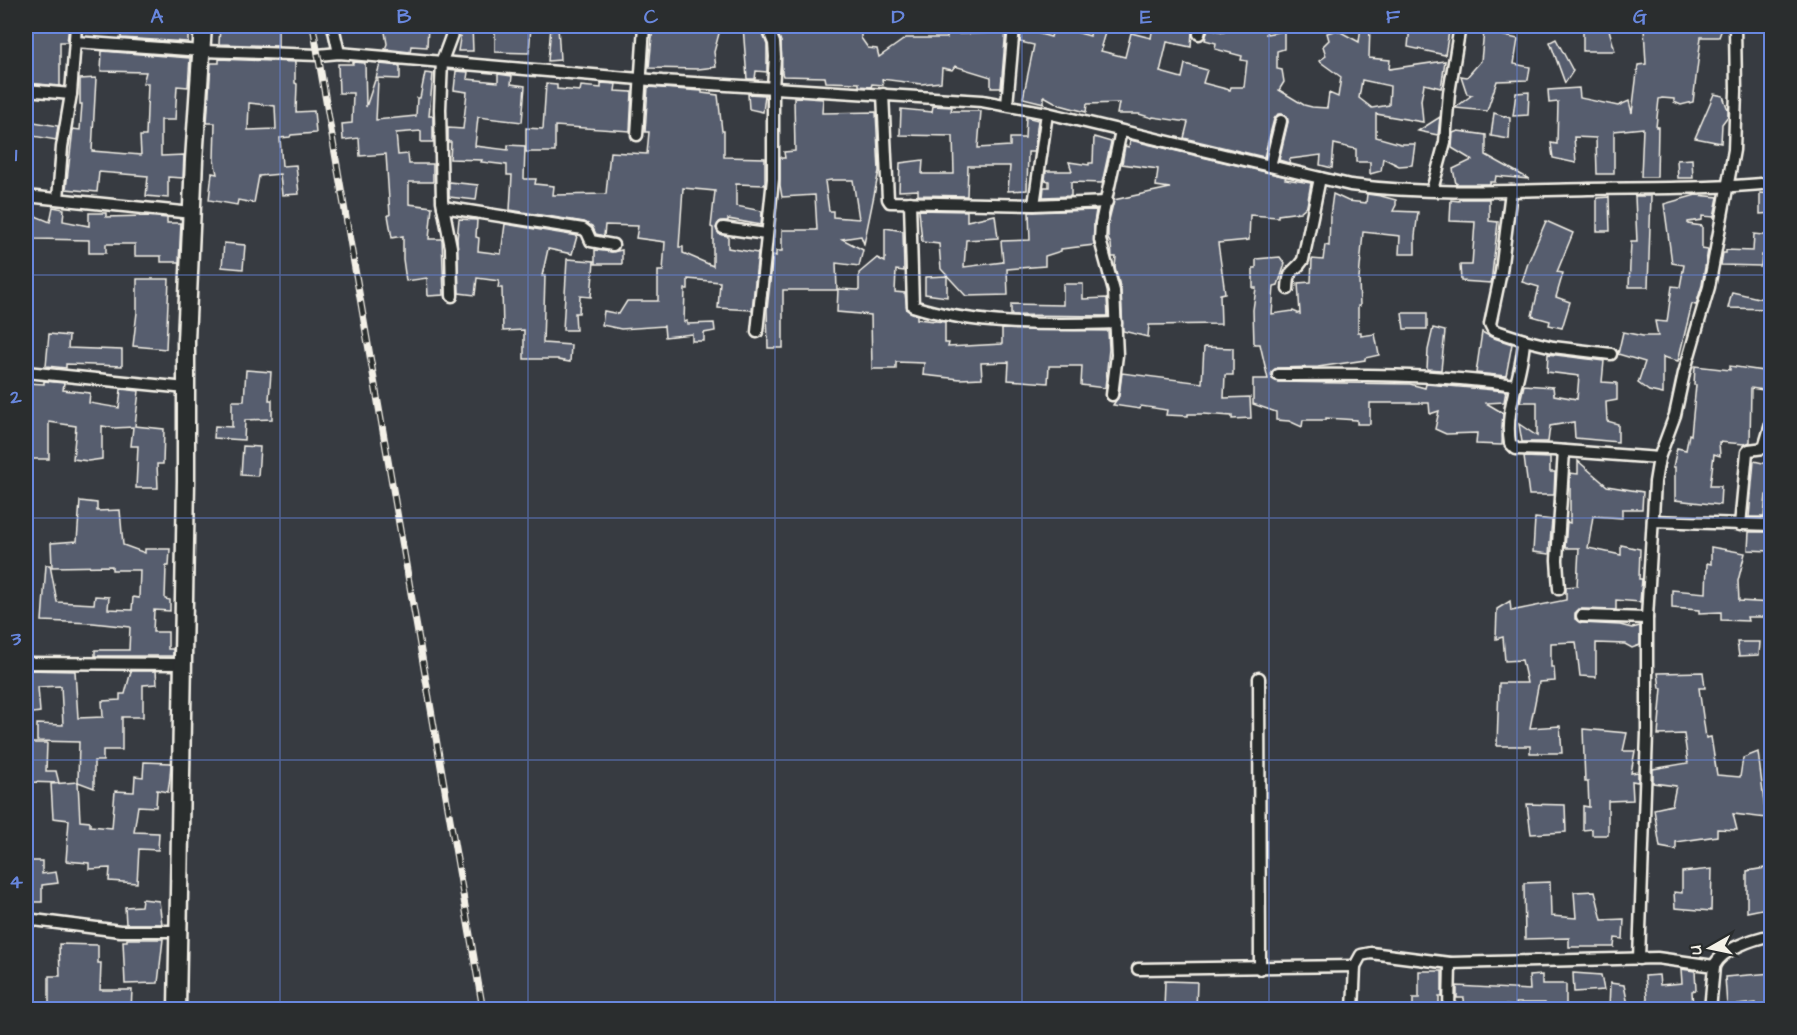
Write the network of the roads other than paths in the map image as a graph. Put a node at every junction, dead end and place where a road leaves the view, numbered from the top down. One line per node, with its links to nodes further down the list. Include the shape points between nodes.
1 (76, 26): 10 (street)
2 (203, 26): 11 (street)
3 (333, 26): 12 (street)
4 (455, 26): 13 (street)
5 (644, 26): 14 (street)
6 (767, 26): 15 (street, via 774,44)
7 (1014, 26): 19 (street)
8 (1460, 26): 28 (street, via 1445,142)
9 (1735, 26): 27 (street, via 1734,150)
10 (75, 42): 11 (street); 17 (street)
11 (202, 51): 12 (street); 36 (street)
12 (339, 53): 13 (street)
13 (442, 62): 14 (street); 35 (street)
14 (641, 79): 15 (street); 23 (street)
15 (772, 87): 18 (street); 38 (street, via 773,179)
16 (26, 90): 17 (street)
17 (72, 94): 31 (street)
18 (883, 94): 19 (street); 32 (street, via 888,199)
19 (1007, 105): 20 (street)
20 (1047, 113): 22 (street); 34 (street)
21 (1281, 121): 24 (street)
22 (1121, 131): 24 (street); 33 (street)
23 (637, 135)
24 (1270, 166): 25 (street)
25 (1320, 178): 28 (street, via 1388,190); 40 (street, via 1303,260 1289,274)
26 (1772, 183): 27 (street)
27 (1726, 187): 29 (street); 53 (street, via 1709,287 1675,415)
28 (1432, 190): 29 (street)
29 (1511, 191): 44 (street, via 1491,324 1493,330)
30 (26, 196): 31 (street)
31 (58, 199): 36 (street)
32 (910, 202): 34 (street); 42 (street, via 913,306 1001,321)
33 (1107, 202): 34 (street); 42 (street, via 1100,240 1114,291)
34 (1034, 205)
35 (443, 207): 39 (street, via 583,229 591,241); 41 (street, via 451,247)
36 (192, 213): 49 (street)
37 (723, 228): 38 (street)
38 (766, 234): 43 (street)
39 (613, 245)
40 (1287, 289)
41 (452, 296)
42 (1116, 323): 50 (street)
43 (757, 332)
44 (1524, 340): 45 (street); 48 (street)
45 (1611, 354)
46 (26, 372): 49 (street)
47 (1278, 375): 48 (street, via 1364,374)
48 (1515, 385): 52 (street, via 1509,427 1512,446)
49 (186, 388): 61 (street)
50 (1112, 395)
51 (1772, 421): 55 (street, via 1764,448 1747,452)
52 (1564, 451): 53 (street); 57 (street, via 1557,560)
53 (1659, 458): 54 (street)
54 (1653, 521): 55 (street); 59 (street)
55 (1740, 525): 56 (street)
56 (1772, 525)
57 (1559, 589)
58 (1581, 616): 59 (street)
59 (1647, 618): 66 (street)
60 (26, 663): 61 (street)
61 (182, 664): 64 (street)
62 (1259, 678): 71 (street)
63 (26, 919): 64 (street, via 120,931)
64 (178, 931): 72 (street)
65 (1772, 935): 69 (street, via 1731,950 1718,958)
66 (1639, 959): 67 (street); 69 (street, via 1657,957)
67 (1450, 963): 68 (street, via 1371,953 1361,955); 74 (street)
68 (1355, 966): 71 (street); 73 (street)
69 (1714, 966): 75 (street)
70 (1138, 969): 71 (street)
71 (1260, 969)
72 (177, 1010)
73 (1353, 1010)
74 (1449, 1010)
75 (1710, 1010)

